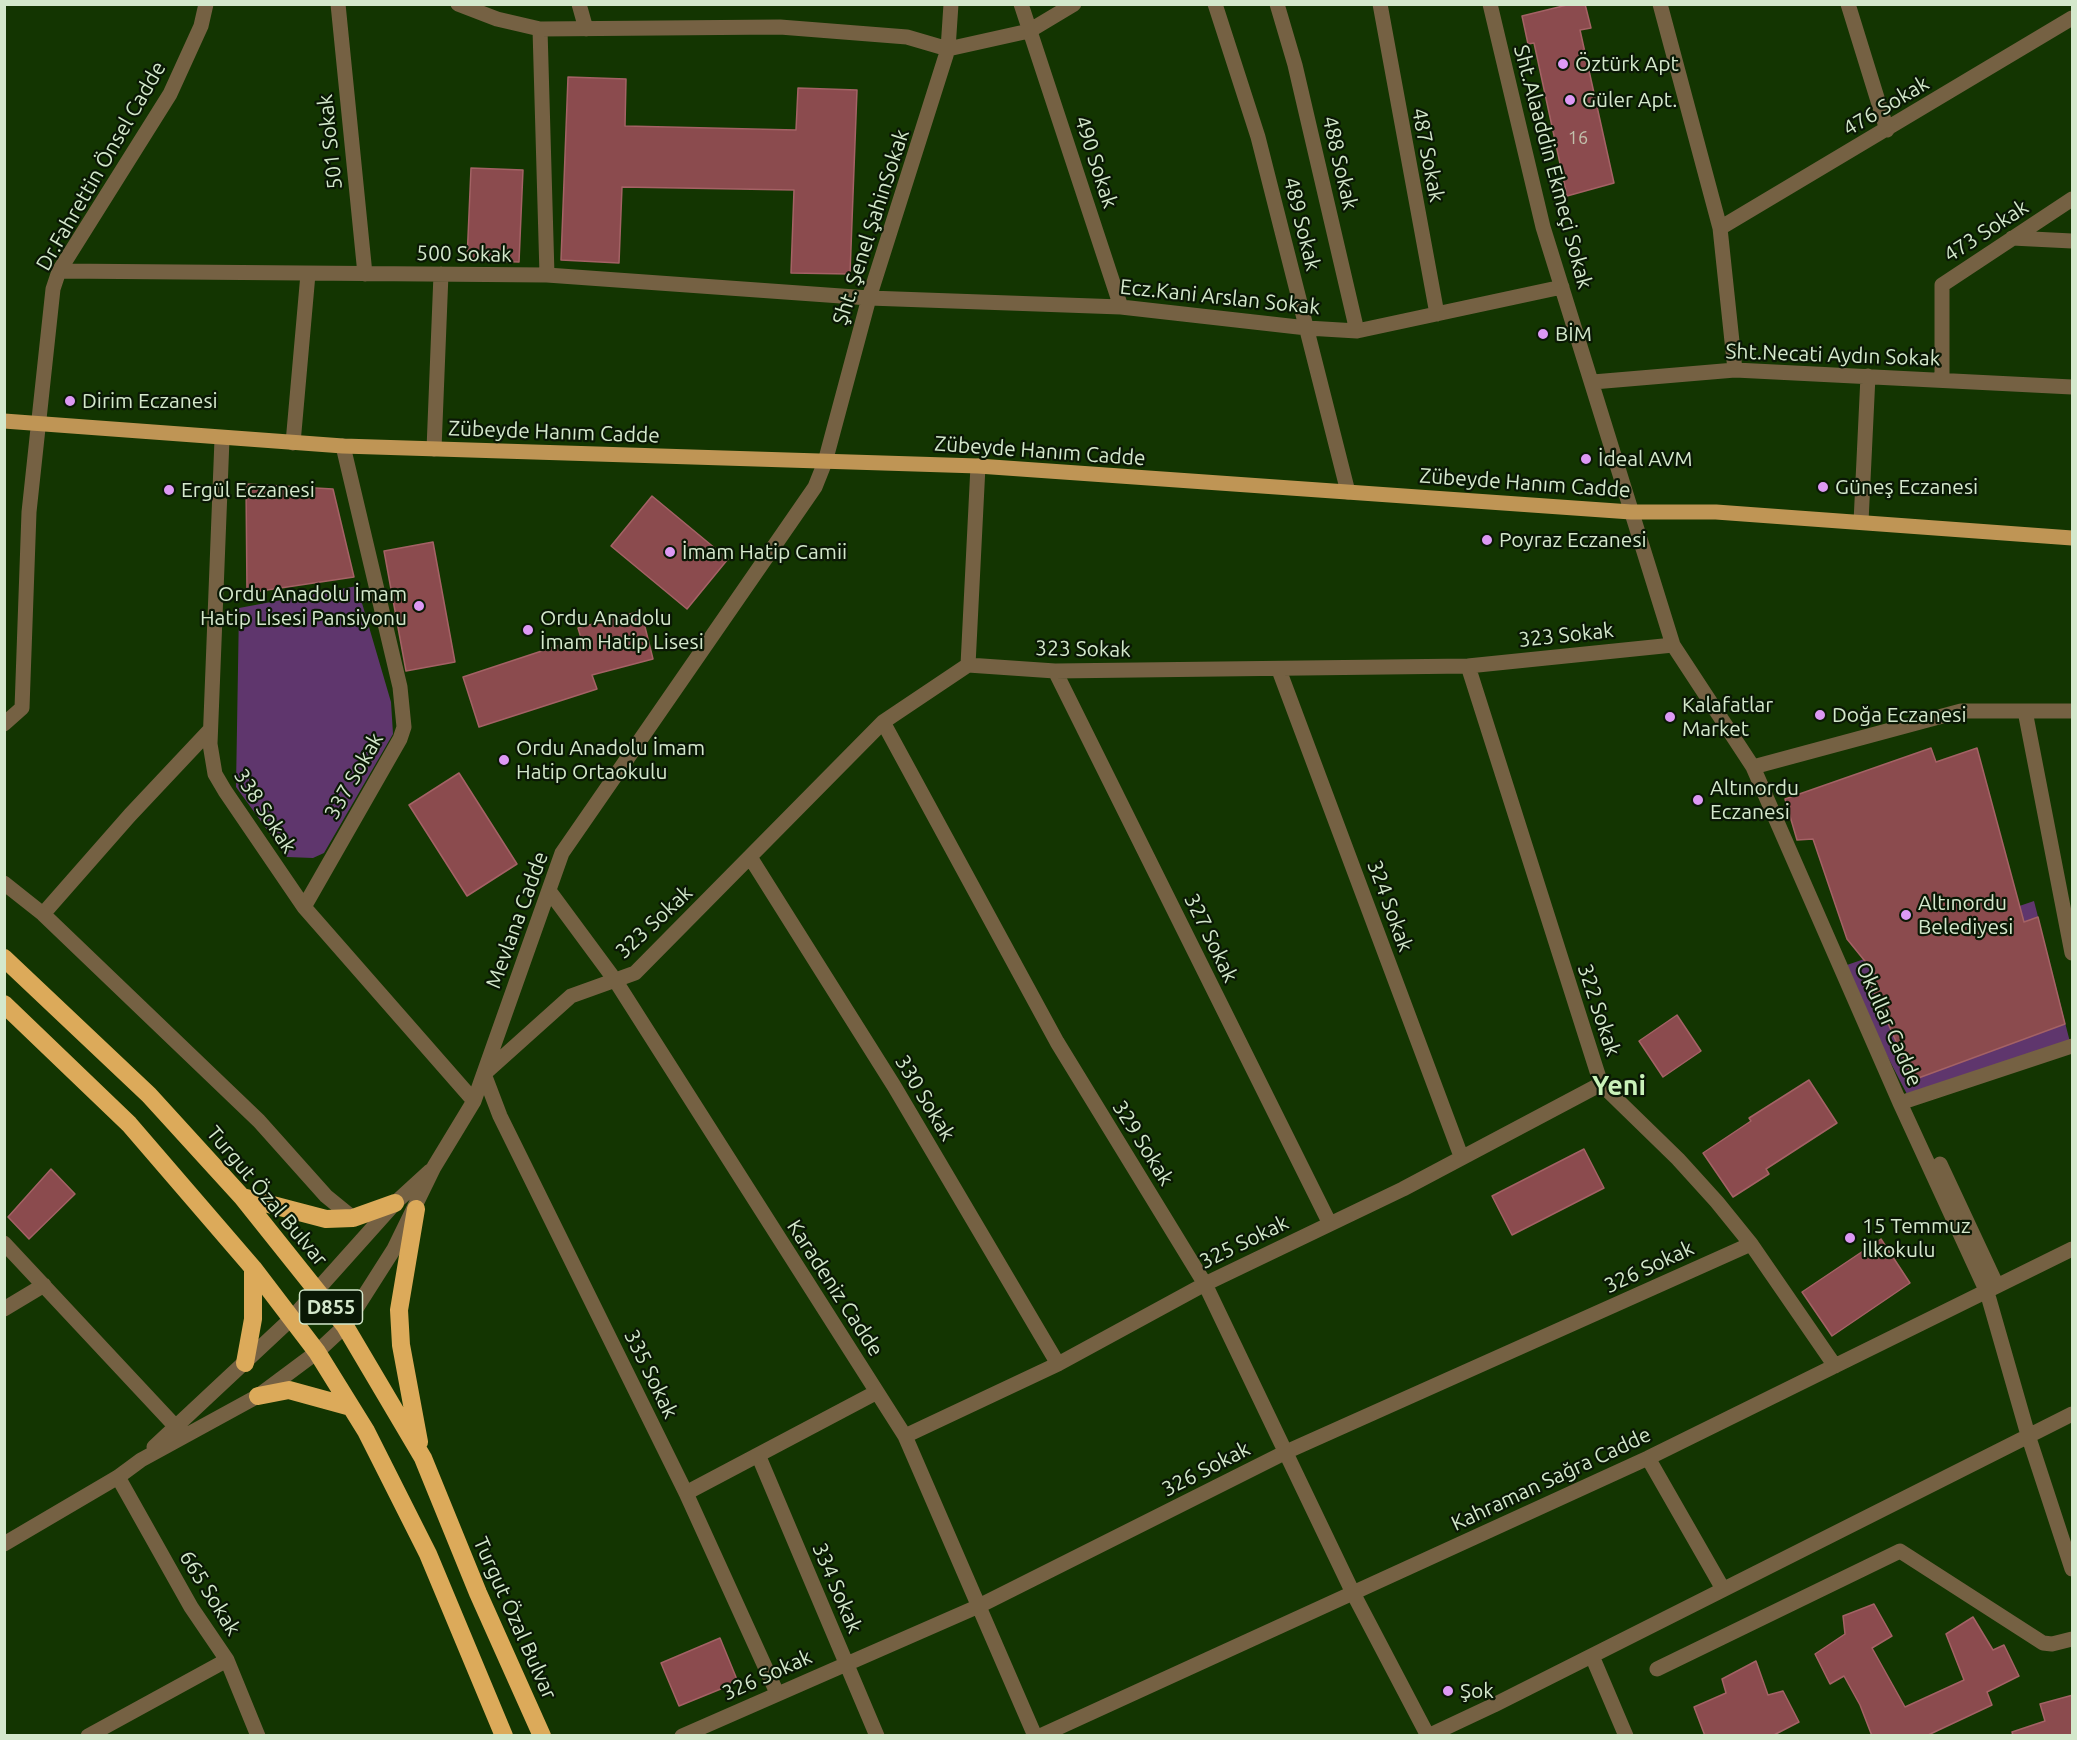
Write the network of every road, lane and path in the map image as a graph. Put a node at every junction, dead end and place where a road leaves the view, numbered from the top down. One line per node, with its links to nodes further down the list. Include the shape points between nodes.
1 (206, 4): 24 (street, Dr.Fahrettin Önsel Cadde, via 201,26 170,94)
2 (338, 4): 26 (street, 501 Sokak)
3 (458, 4): 15 (street, via 496,19)
4 (579, 4): 16 (street)
5 (951, 4): 18 (street, Şht. Şenel ŞahinSokak)
6 (1021, 4): 17 (street)
7 (1074, 4): 17 (street)
8 (1215, 4): 33 (street, 489 Sokak, via 1258,137)
9 (1277, 4): 34 (street, 488 Sokak)
10 (1380, 4): 32 (street, 487 Sokak)
11 (1490, 4): 29 (street, Sht.Alaaddin Ekmeçi Sokak, via 1543,227)
12 (1660, 4): 21 (street)
13 (1848, 4): 19 (street)
14 (2073, 18): 19 (street, 476 Sokak)
15 (540, 28): 16 (street); 28 (street)
16 (586, 29): 18 (street, via 780,27 907,37)
17 (1029, 31): 18 (street); 31 (street, 490 Sokak)
18 (948, 49): 30 (street, Şht. Şenel ŞahinSokak)
19 (1887, 130): 21 (street, 476 Sokak)
20 (2073, 199): 22 (street, 473 Sokak)
21 (1720, 228): 35 (street)
22 (2012, 238): 23 (street); 37 (street, 473 Sokak, via 1942,285)
23 (2073, 241)
24 (58, 271): 25 (street, 500 Sokak); 41 (street, Dr.Fahrettin Önsel Cadde)
25 (308, 274): 26 (street, 500 Sokak); 43 (street)
26 (365, 274): 27 (street, 500 Sokak)
27 (441, 274): 28 (street, 500 Sokak); 45 (street)
28 (547, 275): 30 (street, 500 Sokak)
29 (1562, 287): 32 (street, Ecz.Kani Arslan Sokak); 38 (street, Sht.Alaaddin Ekmeçi Sokak)
30 (869, 298): 31 (street, Ecz.Kani Arslan Sokak); 46 (street, Şht. Şenel ŞahinSokak)
31 (1120, 307): 33 (street, Ecz.Kani Arslan Sokak)
32 (1437, 314): 34 (street, Ecz.Kani Arslan Sokak)
33 (1307, 328): 34 (street, Ecz.Kani Arslan Sokak); 48 (street, 489 Sokak)
34 (1357, 331)
35 (1735, 370): 36 (street, Sht.Necati Aydın Sokak); 38 (street, Sht.Necati Aydın Sokak)
36 (1868, 376): 37 (street, Sht.Necati Aydın Sokak); 50 (street)
37 (1942, 380): 39 (street, Sht.Necati Aydın Sokak)
38 (1593, 382): 49 (street, Sht.Alaaddin Ekmeçi Sokak)
39 (2073, 387)
40 (4, 421): 41 (main road, Zübeyde Hanım Cadde)
41 (38, 424): 42 (main road, Zübeyde Hanım Cadde); 60 (street, Dr.Fahrettin Önsel Cadde, via 29,512 22,708)
42 (222, 439): 43 (main road, Zübeyde Hanım Cadde); 61 (street, 338 Sokak)
43 (293, 443): 44 (main road, Zübeyde Hanım Cadde)
44 (344, 446): 45 (main road, Zübeyde Hanım Cadde); 66 (street, 337 Sokak, via 400,687 404,727)
45 (434, 448): 46 (main road, Zübeyde Hanım Cadde)
46 (825, 462): 47 (main road, Zübeyde Hanım Cadde); 65 (street, Mevlana Cadde, via 814,487 562,853)
47 (978, 466): 48 (main road, Zübeyde Hanım Cadde); 53 (street)
48 (1348, 492): 49 (main road, Zübeyde Hanım Cadde)
49 (1631, 512): 50 (main road, Zübeyde Hanım Cadde, via 1716,512); 52 (street)
50 (1861, 522): 51 (main road, Zübeyde Hanım Cadde)
51 (2073, 538)
52 (1673, 645): 54 (street, 323 Sokak); 62 (street)
53 (968, 665): 56 (street, 323 Sokak); 59 (street, 323 Sokak)
54 (1468, 666): 55 (street, 323 Sokak); 74 (street, 322 Sokak)
55 (1279, 670): 56 (street, 323 Sokak); 77 (street, 324 Sokak)
56 (1055, 672): 83 (street, 327 Sokak)
57 (2025, 711): 58 (street); 62 (street, via 1961,711); 68 (street)
58 (2073, 711)
59 (883, 722): 63 (street, 323 Sokak); 88 (street, 329 Sokak, via 1057,1042)
60 (4, 724)
61 (210, 730): 66 (street, 338 Sokak, via 215,774); 67 (street)
62 (1756, 766): 76 (street)
63 (750, 857): 70 (street, 323 Sokak, via 635,973); 97 (street, 330 Sokak, via 894,1086)
64 (4, 883): 67 (street)
65 (550, 892): 70 (street, Karadeniz Cadde); 73 (street, Mevlana Cadde)
66 (304, 907): 75 (street, 338 Sokak)
67 (43, 914): 82 (street, via 259,1121 326,1196)
68 (2073, 953)
69 (4, 958): 79 (highway, Turgut Özal Bulvar / D855, via 150,1095)
70 (615, 980): 73 (street, 323 Sokak, via 571,996); 99 (street, Karadeniz Cadde)
71 (4, 1004): 87 (highway, D855, via 129,1124)
72 (2073, 1046): 76 (street)
73 (484, 1074): 75 (street, Mevlana Cadde); 112 (street, 335 Sokak, via 500,1116)
74 (1601, 1084): 77 (street, 325 Sokak); 85 (street, 322 Sokak, via 1678,1159)
75 (474, 1101): 78 (street, Mevlana Cadde)
76 (1905, 1102): 90 (street)
77 (1461, 1156): 83 (street, 325 Sokak)
78 (434, 1167): 80 (street, Mevlana Cadde); 81 (street, Mevlana Cadde)
79 (242, 1197): 82 (highway, via 326,1220); 91 (highway, Turgut Özal Bulvar / D855)
80 (395, 1203): 82 (highway); 91 (street, Mevlana Cadde)
81 (416, 1209): 94 (street, Mevlana Cadde); 108 (highway, via 399,1310 400,1345)
82 (353, 1218)
83 (1330, 1224): 88 (street, 325 Sokak)
84 (4, 1243): 89 (street)
85 (1751, 1244): 98 (street, 322 Sokak); 106 (street, 326 Sokak)
86 (2073, 1249): 90 (street, Kahraman Sağra Cadde)
87 (253, 1268): 93 (highway, D855); 96 (highway, via 253,1319)
88 (1205, 1284): 97 (street, 325 Sokak); 106 (street, 329 Sokak)
89 (44, 1285): 92 (street); 103 (street)
90 (1992, 1289): 98 (street, Kahraman Sağra Cadde); 104 (street)
91 (318, 1290): 93 (street, Mevlana Cadde); 94 (highway, Turgut Özal Bulvar / D855)
92 (4, 1309)
93 (292, 1318): 95 (highway, D855); 96 (street, Mevlana Cadde)
94 (345, 1326): 95 (street, Mevlana Cadde); 108 (highway, Turgut Özal Bulvar / D855)
95 (317, 1352): 100 (street, Mevlana Cadde); 101 (highway, D855)
96 (245, 1363): 103 (street, Mevlana Cadde)
97 (1058, 1364): 105 (street, 325 Sokak)
98 (1835, 1366): 109 (street, Kahraman Sağra Cadde)
99 (877, 1392): 105 (street, Karadeniz Cadde); 107 (street)
100 (258, 1396): 101 (highway, via 289,1390); 110 (street, Mevlana Cadde)
101 (351, 1407): 126 (highway, D855, via 428,1554)
102 (2073, 1414): 104 (street)
103 (175, 1426): 110 (street, Mevlana Cadde)
104 (2028, 1435): 114 (street); 115 (street)
105 (905, 1436): 117 (street, Karadeniz Cadde)
106 (1286, 1452): 116 (street, 329 Sokak); 117 (street, 326 Sokak)
107 (759, 1457): 112 (street); 121 (street, 334 Sokak)
108 (423, 1458): 127 (highway, Turgut Özal Bulvar / D855)
109 (1648, 1458): 115 (street); 116 (street, Kahraman Sağra Cadde)
110 (141, 1460): 111 (street)
111 (118, 1477): 113 (street); 120 (street, 665 Sokak, via 190,1607)
112 (686, 1493): 123 (street, 335 Sokak)
113 (4, 1544)
114 (2073, 1569)
115 (1723, 1589): 119 (street)
116 (1353, 1593): 131 (street, Kahraman Sağra Cadde); 132 (street, 329 Sokak)
117 (979, 1606): 121 (street, 326 Sokak); 130 (street, Karadeniz Cadde)
118 (2073, 1639): 122 (street, via 2043,1643 1900,1551)
119 (1592, 1656): 132 (street); 133 (street)
120 (227, 1660): 124 (street); 125 (street, 665 Sokak)
121 (846, 1664): 123 (street, 326 Sokak); 129 (street, 334 Sokak)
122 (1657, 1670)
123 (777, 1693): 128 (street, 326 Sokak)
124 (88, 1736)
125 (258, 1736)
126 (504, 1736)
127 (542, 1736)
128 (682, 1736)
129 (877, 1736)
130 (1035, 1736)
131 (1040, 1736)
132 (1428, 1736)
133 (1626, 1736)

